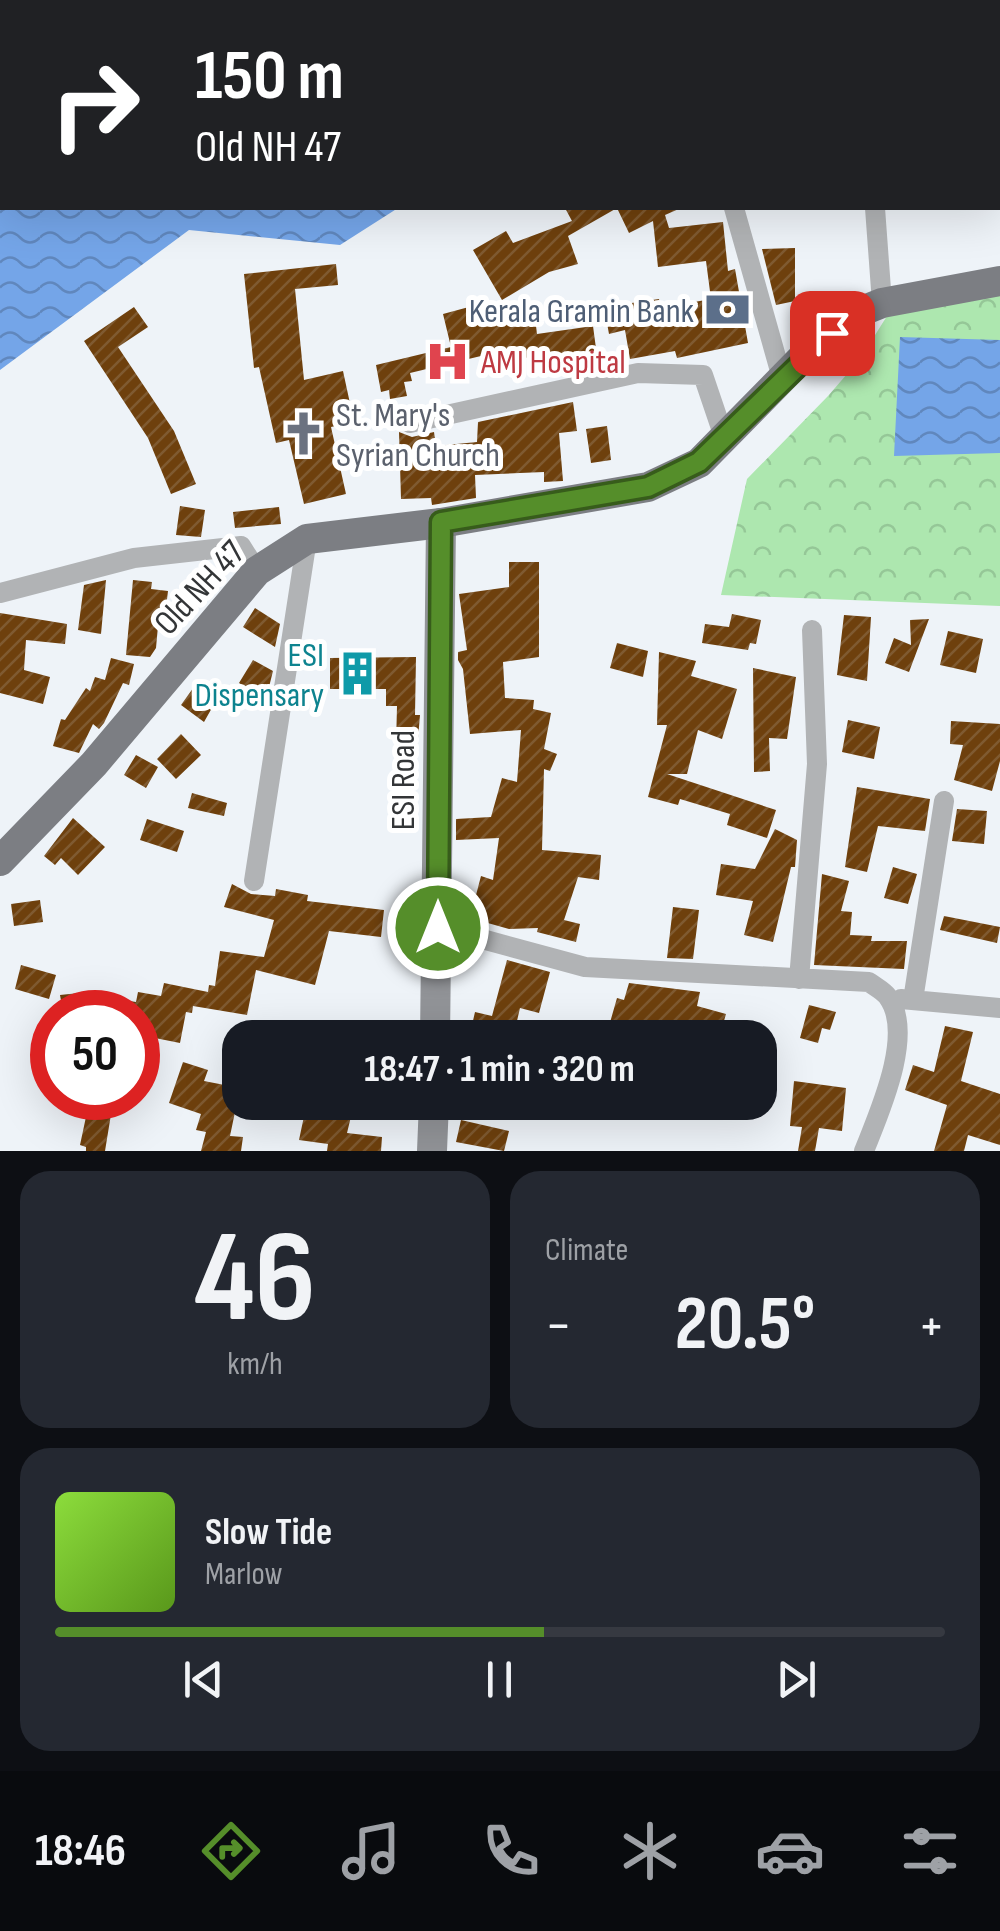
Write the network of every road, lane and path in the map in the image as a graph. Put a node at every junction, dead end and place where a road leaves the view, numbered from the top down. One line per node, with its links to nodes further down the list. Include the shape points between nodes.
1 (735, 210): 5 (street)
2 (875, 210): 4 (street)
3 (1000, 281): 4 (main road, Old NH 47)
4 (882, 303): 5 (main road, Old NH 47, via 856,313)
5 (782, 378): 7 (main road, Old NH 47)
6 (410, 424): 7 (street, via 638,373 703,375)
7 (724, 437): 8 (main road, Old NH 47, via 699,462 648,487)
8 (441, 522): 9 (main road, Old NH 47); 16 (main road, ESI Road)
9 (308, 539): 10 (main road, Old NH 47); 15 (street)
10 (258, 572): 11 (street, via 241,546 134,558); 14 (main road, Old NH 47, via 94,764)
11 (0, 593)
12 (812, 630): 17 (street, via 817,764)
13 (944, 801): 19 (street)
14 (0, 861)
15 (254, 881)
16 (438, 928): 17 (street, via 585,967); 21 (main road, ESI Road)
17 (799, 979): 18 (street, via 869,982)
18 (889, 998): 19 (street); 24 (street, via 899,1040 886,1098)
19 (913, 1000): 20 (street)
20 (1000, 1008)
21 (436, 1020)
22 (433, 1120): 23 (main road)
23 (432, 1151)
24 (864, 1151)

